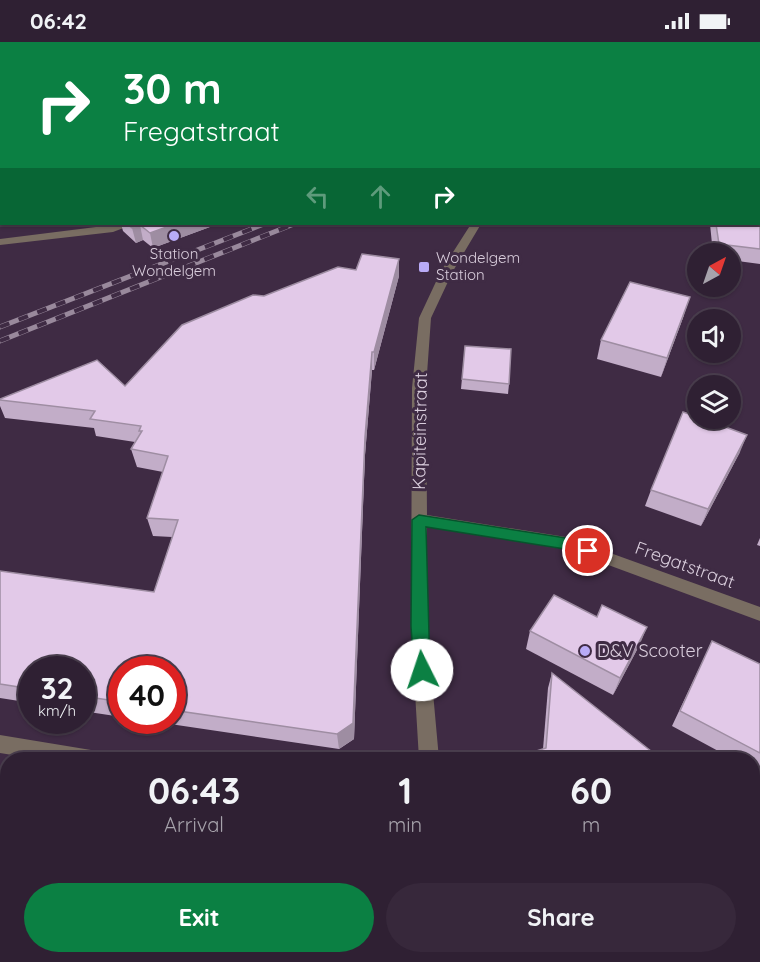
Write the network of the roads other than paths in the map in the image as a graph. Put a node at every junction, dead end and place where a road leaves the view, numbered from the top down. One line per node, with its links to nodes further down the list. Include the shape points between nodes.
1 (68, 225): 4 (street)
2 (126, 225): 4 (street, via 113,230)
3 (475, 225): 6 (street, Kapiteinstraat, via 447,271 425,318)
4 (52, 235): 5 (street)
5 (1, 243)
6 (419, 520): 7 (street, Fregatstraat, via 566,543); 10 (street, Kapiteinstraat, via 419,626)
7 (760, 614)
8 (0, 744): 9 (street)
9 (49, 752)
10 (428, 752)

